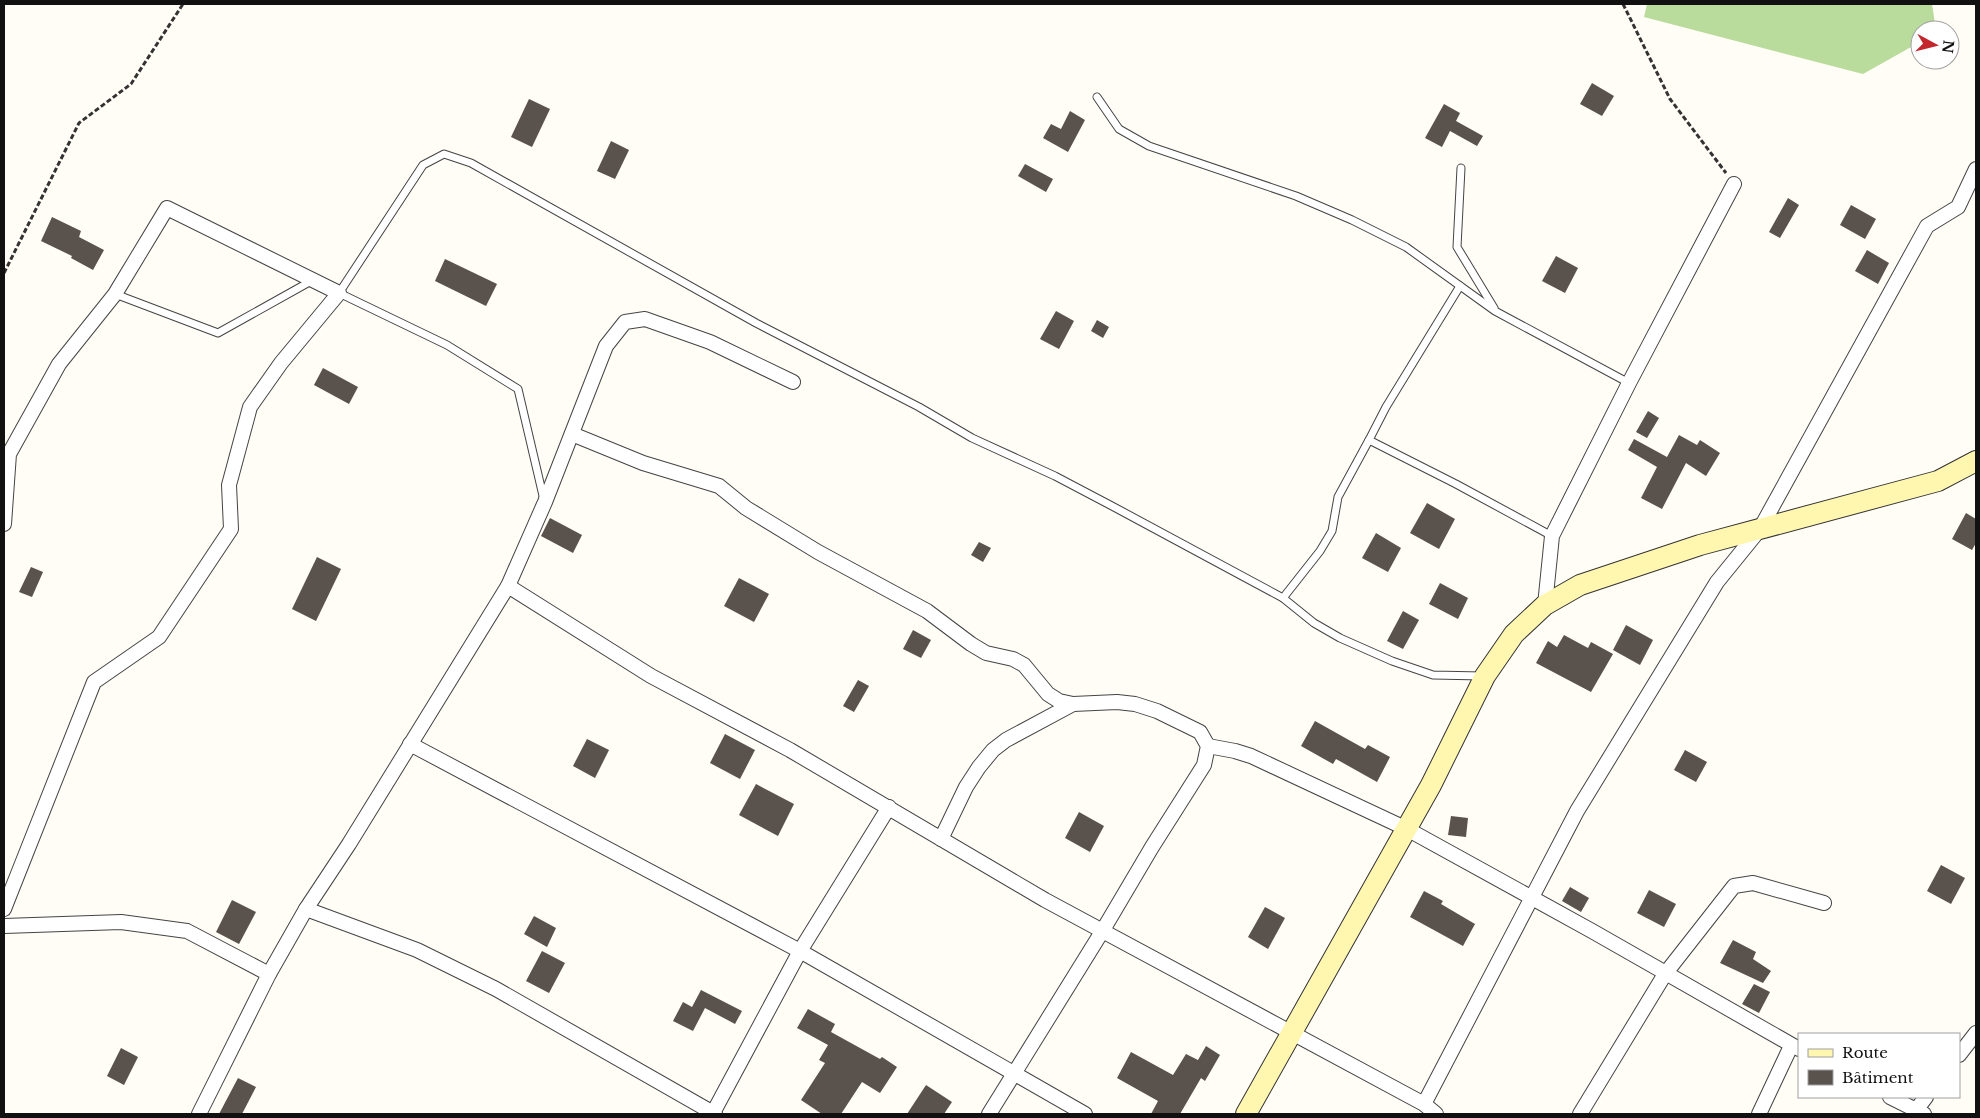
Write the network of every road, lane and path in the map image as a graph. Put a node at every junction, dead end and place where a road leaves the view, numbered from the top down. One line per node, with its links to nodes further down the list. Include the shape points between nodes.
1 (183, 4): 7 (path, via 131,84 79,123)
2 (1623, 4): 6 (path, via 1670,99)
3 (1097, 97): 9 (lane, via 1119,129 1149,146 1296,196 1352,220 1406,247)
4 (1461, 168): 12 (lane, via 1458,247)
5 (1976, 169): 20 (street, via 1958,207 1927,226)
6 (1734, 184): 14 (street)
7 (4, 273)
8 (313, 279): 10 (lane, via 218,333); 10 (street, via 167,208); 11 (street)
9 (1460, 286): 12 (lane); 16 (lane)
10 (115, 294): 19 (street, via 59,364 9,454)
11 (339, 294): 18 (lane, via 447,345 518,390); 23 (lane, via 423,165 444,154 471,163 756,323 972,438 1121,510); 34 (street, via 281,363 250,408 230,485 232,529 159,637 94,682)
12 (1496, 310): 14 (lane)
13 (793, 382): 15 (street, via 710,342 645,319 625,322 606,346)
14 (1628, 384): 21 (street)
15 (572, 434): 18 (street); 26 (street, via 644,463 719,486 746,508 818,552 927,611 986,653 1024,665 1048,694)
16 (1369, 440): 21 (lane); 23 (lane, via 1338,497 1332,531)
17 (1976, 461): 20 (street, via 1938,481)
18 (545, 502): 22 (street)
19 (4, 524)
20 (1760, 529): 24 (street, via 1700,545 1580,585); 32 (street, via 1717,582 1577,811)
21 (1552, 536): 24 (street)
22 (508, 586): 27 (street); 29 (street, via 651,676)
23 (1283, 598): 25 (lane, via 1314,623 1392,661 1433,675)
24 (1545, 605): 25 (street, via 1514,634)
25 (1485, 676): 30 (street)
26 (1073, 704): 28 (street, via 1135,704 1200,732); 31 (street, via 993,750 966,787)
27 (410, 744): 35 (street); 38 (street)
28 (1208, 746): 30 (street, via 1251,756); 37 (street, via 1204,766)
29 (888, 807): 31 (street); 38 (street)
30 (1407, 829): 32 (street); 42 (street)
31 (941, 839): 37 (street, via 1044,900)
32 (1532, 898): 40 (street); 48 (street)
33 (1824, 903): 40 (street, via 1753,884 1734,886)
34 (4, 908)
35 (306, 909): 39 (street); 51 (street, via 417,950 496,989)
36 (4, 926): 39 (street, via 121,922 187,931)
37 (1103, 930): 42 (street); 45 (street)
38 (800, 951): 45 (street); 51 (street)
39 (269, 974): 50 (street)
40 (1665, 974): 43 (street); 56 (street)
41 (1976, 1033): 44 (street)
42 (1291, 1034): 48 (street); 54 (street)
43 (1795, 1047): 57 (street)
44 (1960, 1054)
45 (1015, 1073): 52 (street); 53 (street)
46 (1892, 1098): 49 (street)
47 (1926, 1098): 49 (street)
48 (1424, 1104): 55 (street)
49 (1920, 1112)
50 (199, 1114)
51 (714, 1114)
52 (989, 1114)
53 (1085, 1114)
54 (1246, 1114)
55 (1436, 1114)
56 (1580, 1114)
57 (1759, 1114)

